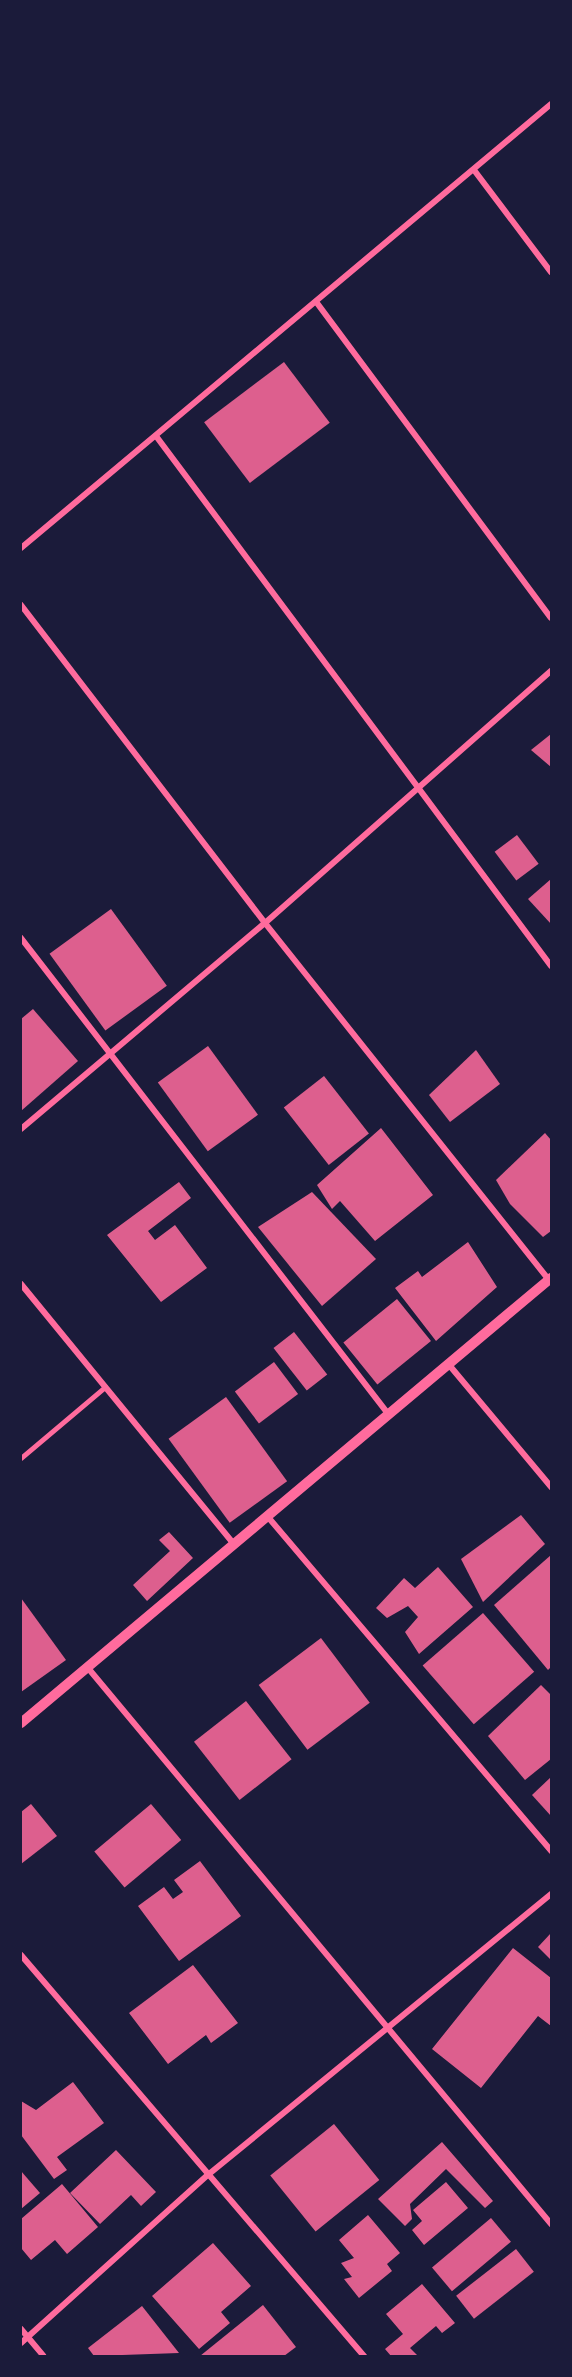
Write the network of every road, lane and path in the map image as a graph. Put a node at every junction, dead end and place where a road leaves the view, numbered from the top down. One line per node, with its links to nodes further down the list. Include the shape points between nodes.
1 (551, 104): 2 (street)
2 (474, 170): 3 (street); 4 (street)
3 (551, 272)
4 (317, 303): 5 (street); 8 (street)
5 (156, 436): 6 (street); 10 (street)
6 (21, 548)
7 (21, 605): 11 (street)
8 (551, 618)
9 (551, 671): 10 (street)
10 (419, 788): 11 (street); 13 (street)
11 (265, 923): 14 (street); 16 (street)
12 (21, 938): 14 (street)
13 (551, 966)
14 (108, 1055): 15 (street); 20 (street)
15 (21, 1129)
16 (550, 1279): 18 (street)
17 (21, 1284): 19 (street)
18 (450, 1366): 20 (street); 22 (street)
19 (105, 1387): 21 (lane); 24 (street)
20 (389, 1416): 23 (street)
21 (21, 1458)
22 (551, 1487)
23 (268, 1517): 24 (street); 27 (street)
24 (233, 1543): 25 (street)
25 (88, 1668): 26 (street); 30 (street)
26 (21, 1722)
27 (551, 1851)
28 (551, 1894): 30 (street)
29 (21, 1955): 31 (street)
30 (388, 2029): 31 (street); 32 (street)
31 (208, 2174): 34 (street); 37 (street)
32 (551, 2224)
33 (21, 2329): 34 (street)
34 (28, 2337): 35 (street); 36 (street)
35 (21, 2343)
36 (44, 2356)
37 (364, 2356)

